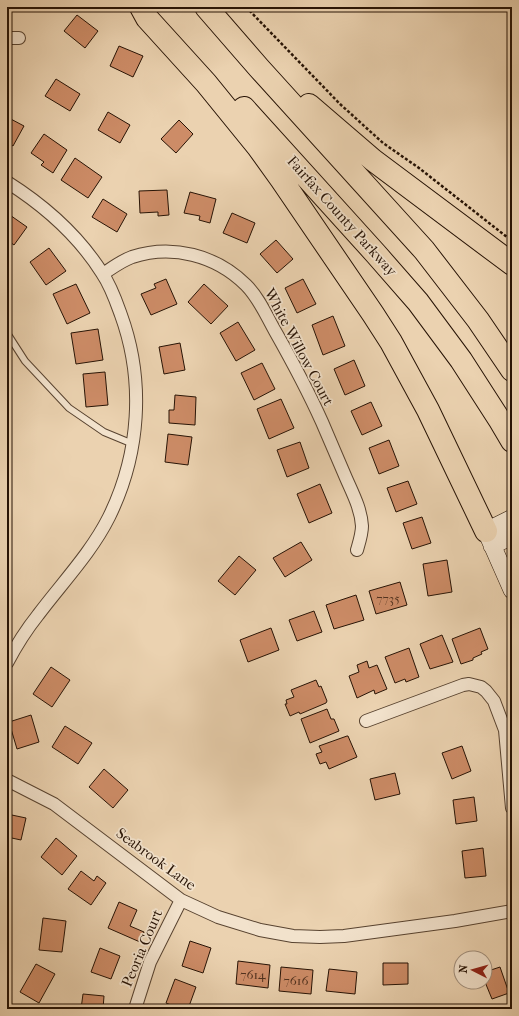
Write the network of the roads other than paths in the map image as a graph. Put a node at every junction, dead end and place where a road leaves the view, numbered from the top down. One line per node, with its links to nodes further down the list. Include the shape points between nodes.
1 (141, 7): 12 (highway, via 147,18 210,88 258,147 370,309 391,342)
2 (152, 7): 9 (highway, Fairfax County Parkway, via 418,302 461,360)
3 (209, 10): 5 (highway, via 342,134 406,186); 8 (highway, via 424,250)
4 (7, 182): 6 (street, via 62,223)
5 (512, 264)
6 (103, 274): 10 (street, via 124,325 133,363 136,418); 13 (street, White Willow Court, via 121,262 142,254 182,252 214,262 237,276 246,285 261,305 295,365 358,506 362,528)
7 (7, 333): 10 (lane, via 25,361 69,408 104,432)
8 (512, 370)
9 (512, 441)
10 (133, 444): 15 (street, via 121,489 108,518 77,566 32,622)
11 (512, 518): 12 (main road)
12 (498, 536): 14 (main road)
13 (357, 550)
14 (512, 590)
15 (7, 663)
16 (366, 721): 18 (street, via 463,685 481,687 494,701 505,730)
17 (7, 780): 19 (street, Seabrook Lane, via 54,804)
18 (512, 808)
19 (181, 900): 20 (street, Seabrook Lane, via 218,917 260,930 320,938); 21 (street, Peoria Court, via 150,962)
20 (512, 911)
21 (135, 1009)

